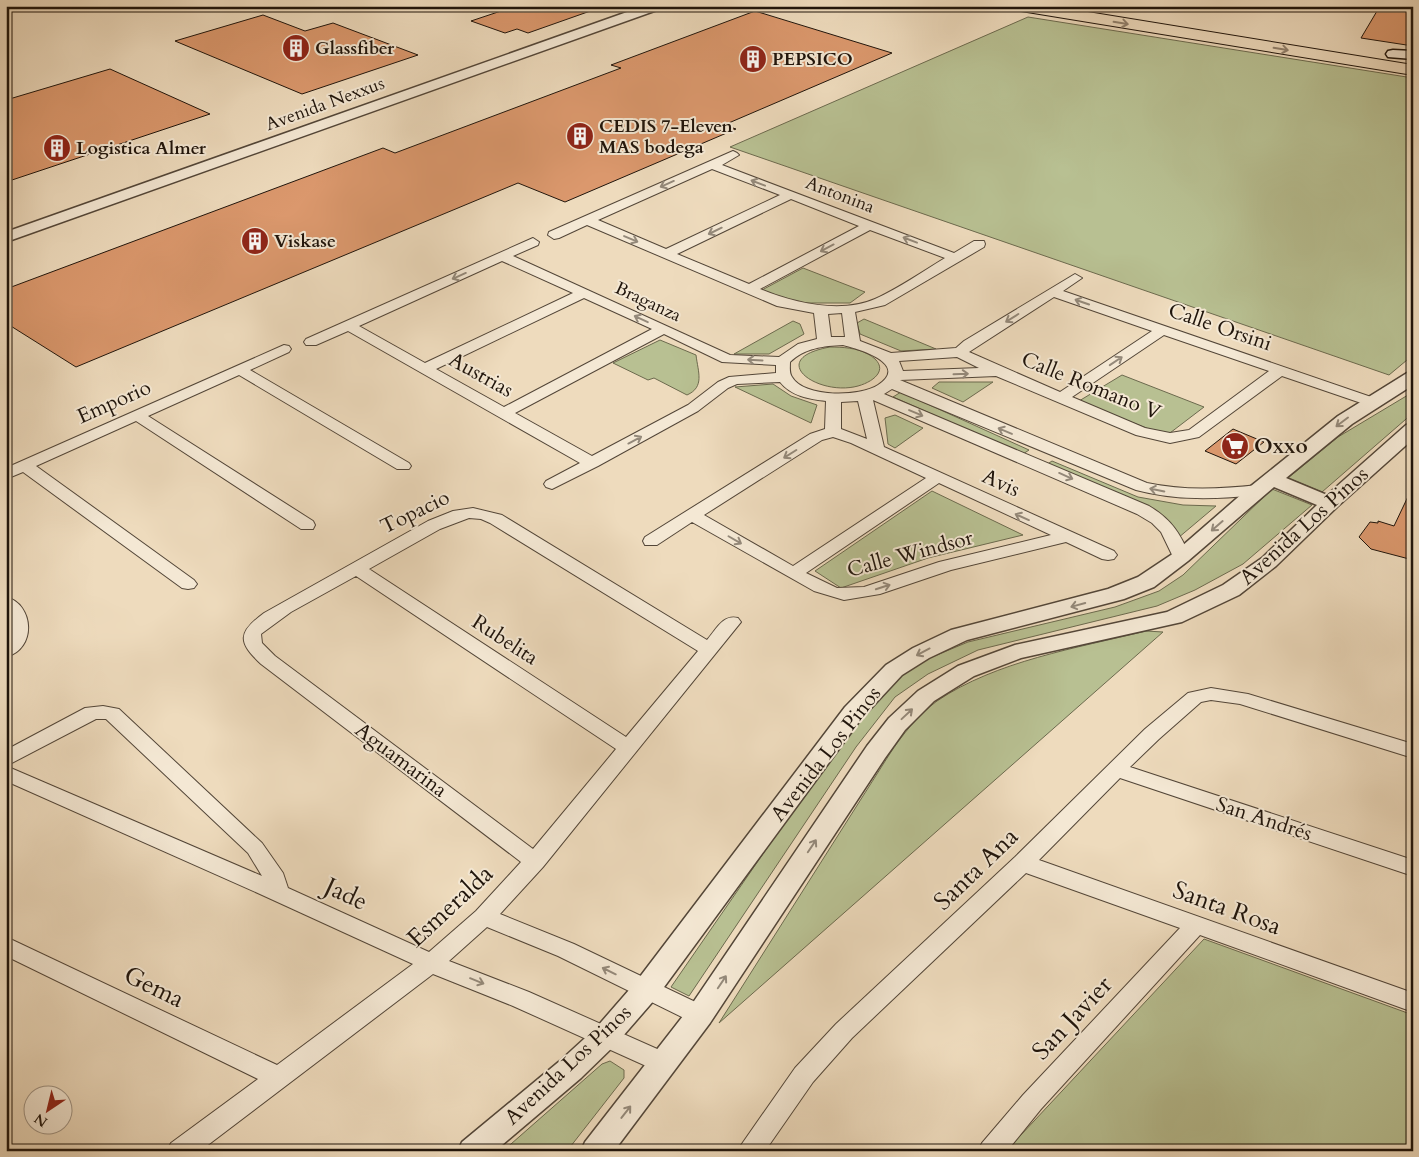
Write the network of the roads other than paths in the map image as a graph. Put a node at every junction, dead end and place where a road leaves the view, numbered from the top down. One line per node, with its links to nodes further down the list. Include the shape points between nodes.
1 (635, 6): 5 (street, via 627,9)
2 (656, 6): 5 (street, Avenida Nexxus)
3 (1021, 6): 7 (main road, one-way to 7)
4 (1099, 6): 6 (main road)
5 (617, 20): 14 (street, Avenida Nexxus)
6 (1413, 56)
7 (1413, 70)
8 (733, 155): 9 (street)
9 (712, 165): 10 (street, Antonina, one-way to 9); 11 (street, one-way to 11)
10 (790, 195): 12 (street, Antonina); 17 (street, one-way to 17)
11 (586, 220): 13 (street); 17 (street, one-way to 17)
12 (870, 225): 19 (street, Antonina, one-way to 12); 21 (street, one-way to 21)
13 (554, 234)
14 (6, 237)
15 (533, 242): 18 (street)
16 (980, 244): 19 (street)
17 (666, 254): 21 (street)
18 (503, 256): 23 (street, Braganza); 26 (street, one-way to 26)
19 (956, 258): 24 (street, via 880,302)
20 (1075, 278): 22 (street)
21 (749, 290): 25 (street, via 782,303)
22 (1054, 292): 28 (street, Calle Orsini, one-way to 22); 33 (street, one-way to 33)
23 (584, 293): 27 (street, Braganza, one-way to 23); 36 (street)
24 (848, 309): 25 (street); 31 (street)
25 (821, 310): 30 (street)
26 (348, 325): 29 (street); 36 (street, Austrias)
27 (663, 329): 35 (street, Braganza, one-way to 27, via 727,358); 47 (street)
28 (1162, 330): 38 (street, Calle Orsini); 45 (street, one-way to 28)
29 (310, 342)
30 (824, 342): 31 (street); 35 (street, via 805,345)
31 (853, 342): 34 (street, via 880,351)
32 (284, 349): 37 (street, Emporio)
33 (960, 352): 34 (street); 39 (street, Calle Romano V)
34 (889, 358): 42 (street, via 895,367)
35 (782, 361): 40 (street)
36 (426, 368): 47 (street, Austrias)
37 (239, 369): 48 (street, Emporio); 56 (street)
38 (1279, 370): 45 (street, Calle Romano V, via 1208,426 1182,438 1141,432); 46 (street, Calle Orsini)
39 (998, 372): 42 (street, one-way to 39); 45 (street, Calle Romano V)
40 (784, 377): 44 (street, via 803,391); 53 (street, one-way to 40, via 693,408 734,380)
41 (1413, 377): 46 (street, Avenida Los Pinos)
42 (893, 380): 43 (street, via 883,389); 52 (street, one-way to 42)
43 (868, 395): 44 (street); 51 (street); 54 (street, one-way to 54)
44 (834, 398): 50 (street)
45 (1061, 398)
46 (1372, 402): 60 (street, Avenida Los Pinos, one-way to 60)
47 (505, 412): 53 (street, Austrias)
48 (136, 415): 55 (street, Emporio); 63 (street)
49 (1412, 430): 61 (street, Avenida Los Pinos)
50 (833, 432): 51 (street, Avis); 62 (street, one-way to 62, via 816,437)
51 (877, 449): 58 (street, Avis)
52 (1053, 452): 54 (street); 60 (street, one-way to 52, via 1197,494 1156,490 1127,482)
53 (592, 462): 59 (street)
54 (1037, 464): 67 (street, one-way to 67, via 1158,519 1170,530)
55 (26, 466): 57 (street, Emporio); 70 (street)
56 (403, 466)
57 (6, 474)
58 (936, 478): 64 (street, Avis, one-way to 58); 69 (street)
59 (552, 484)
60 (1265, 484): 61 (street); 67 (street, Avenida Los Pinos, one-way to 67)
61 (1330, 503): 91 (street, Avenida Los Pinos, one-way to 61, via 876,752 897,724 926,696 952,678 1015,652 1174,617 1231,590 1269,562)
62 (693, 516): 65 (street); 69 (street, Calle Windsor, one-way to 69)
63 (306, 525)
64 (1066, 537): 66 (street, Avis); 69 (street, Calle Windsor, one-way to 64, via 830,593 858,594 929,571)
65 (651, 541)
66 (1108, 555)
67 (1181, 557): 89 (street, Avenida Los Pinos, one-way to 89, via 1131,589 959,635 914,657 889,674 853,713)
68 (357, 569): 73 (street, Topacio, via 448,518 479,513 496,519); 75 (street, Topacio, via 260,625 252,633 251,640 256,649); 76 (street, Rubelita)
69 (794, 573)
70 (188, 584)
71 (6, 602): 74 (street, via 19,619 21,631 16,643)
72 (732, 622): 73 (street, Esmeralda)
73 (708, 649): 76 (street, Esmeralda)
74 (6, 651)
75 (268, 660): 81 (street, Aguamarina)
76 (628, 748): 81 (street, Esmeralda)
77 (1413, 752): 79 (street, Santa Ana, via 1276,708 1224,694 1211,694 1195,697)
78 (6, 759): 84 (street, via 92,713 112,714 255,848 275,879)
79 (1116, 770): 82 (street, Santa Ana); 83 (street, San Andrés)
80 (6, 773): 84 (street, Jade)
81 (535, 861): 85 (street, Esmeralda)
82 (1023, 863): 86 (street, Santa Rosa); 98 (street, Santa Ana, via 844,1031 804,1075)
83 (1413, 868)
84 (278, 893): 88 (street, Jade)
85 (484, 917): 88 (street, Esmeralda); 89 (street, one-way to 85, via 566,950)
86 (1195, 926): 90 (street, Santa Rosa); 99 (street, San Javier, via 1032,1102)
87 (6, 946): 94 (street, Gema)
88 (432, 963): 92 (street, Jade, one-way to 92); 94 (street, Esmeralda)
89 (646, 990): 91 (street); 92 (street, Avenida Los Pinos)
90 (1413, 1002)
91 (700, 1015): 93 (street, Avenida Los Pinos)
92 (606, 1036): 93 (street, Jade); 96 (street, Avenida Los Pinos)
93 (664, 1063): 97 (street, Avenida Los Pinos, one-way to 93)
94 (278, 1077): 95 (street, Esmeralda)
95 (180, 1151)
96 (473, 1151)
97 (596, 1151)
98 (750, 1151)
99 (991, 1151)

